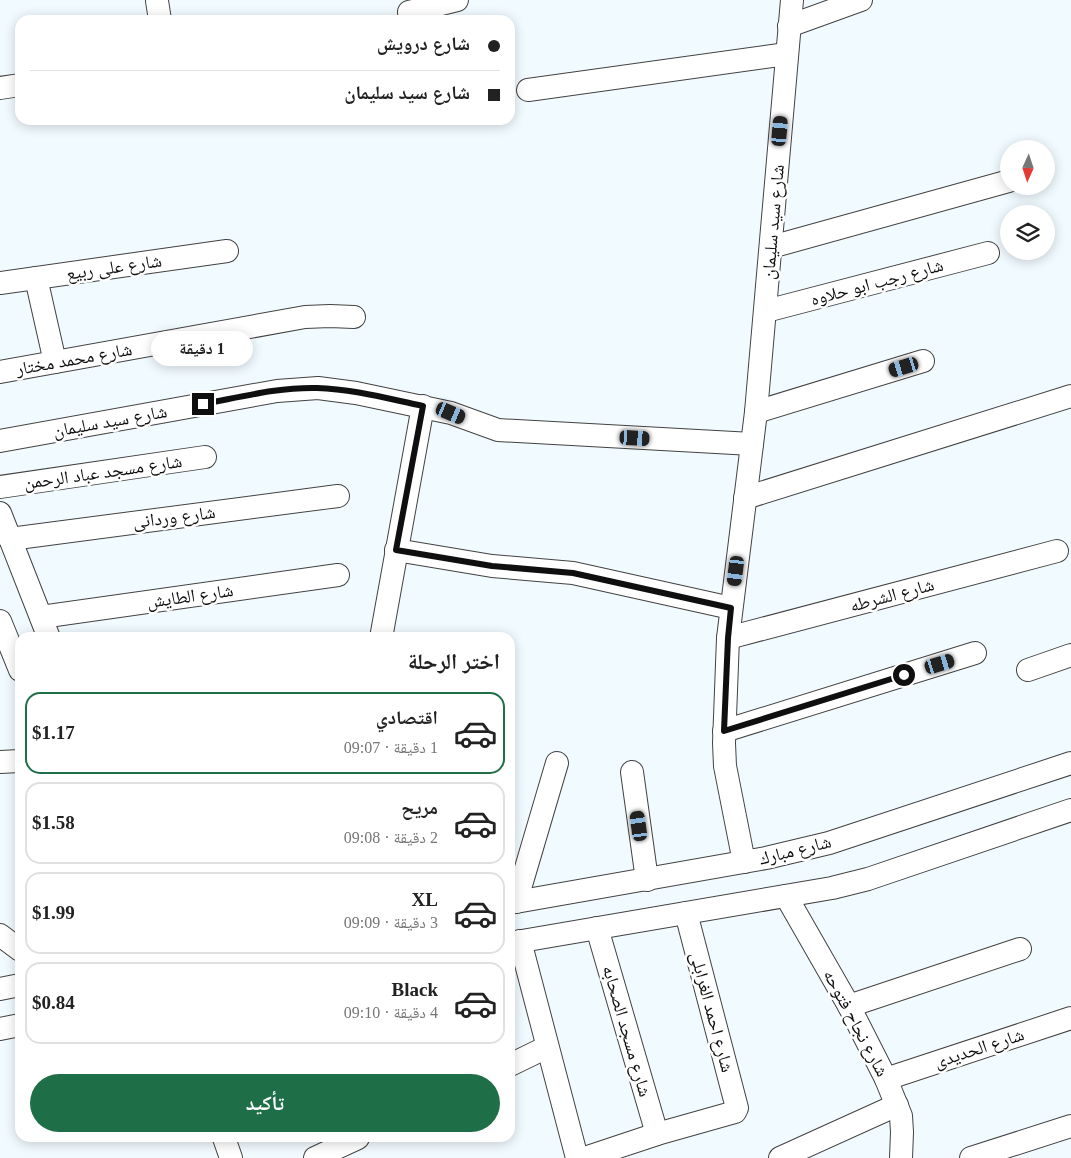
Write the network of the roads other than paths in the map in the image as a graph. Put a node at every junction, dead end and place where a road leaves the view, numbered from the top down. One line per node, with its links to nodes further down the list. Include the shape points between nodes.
1 (457, 0): 5 (street)
2 (792, 0): 7 (street, شارع سيد سليمان)
3 (861, 0): 7 (street)
4 (157, 1): 6 (street)
5 (409, 12)
6 (159, 15)
7 (789, 26): 8 (street, شارع سيد سليمان)
8 (787, 54): 11 (street); 13 (street, شارع سيد سليمان)
9 (15, 86): 10 (street)
10 (0, 88)
11 (528, 90)
12 (1000, 183): 13 (street)
13 (771, 247): 18 (street, شارع سيد سليمان)
14 (228, 251): 16 (street, شارع على ربيع)
15 (988, 253): 18 (street, شارع رجب ابو حلاوه)
16 (36, 278): 17 (street, شارع على ربيع); 21 (street)
17 (0, 283)
18 (766, 311): 25 (street, شارع سيد سليمان)
19 (354, 317): 21 (street, شارع محمد مختار, via 305,317)
20 (923, 361): 25 (street)
21 (55, 362): 22 (street, شارع محمد مختار)
22 (0, 372)
23 (1071, 396): 31 (street)
24 (423, 406): 26 (street, شارع سيد سليمان, via 318,388 277,390); 27 (street, شارع سيد سليمان, via 498,430); 34 (street)
25 (756, 412): 27 (street, شارع سيد سليمان)
26 (0, 441)
27 (752, 444): 31 (street, شارع سيد سليمان)
28 (206, 457): 29 (street, شارع مسجد عباد الرحمن)
29 (0, 487)
30 (338, 496): 33 (street, شارع وردانى)
31 (746, 498): 37 (street, شارع سيد سليمان)
32 (0, 513): 33 (street)
33 (10, 539): 38 (street)
34 (396, 550): 37 (street, via 492,566 573,573); 41 (street)
35 (1057, 551): 42 (street, شارع الشرطه)
36 (338, 575): 38 (street, شارع الطايش)
37 (731, 608): 42 (street, شارع سيد سليمان)
38 (41, 617): 40 (street)
39 (1, 626): 45 (street)
40 (47, 632)
41 (382, 632)
42 (728, 638): 47 (street, شارع سيد سليمان)
43 (976, 652): 47 (street)
44 (1071, 655): 46 (street)
45 (15, 658)
46 (1028, 670)
47 (724, 731): 54 (street, شارع سيد سليمان, via 725,766)
48 (15, 761): 49 (street)
49 (0, 762)
50 (557, 763): 56 (street)
51 (1071, 764): 54 (street, شارع مبارك, via 829,843)
52 (632, 772): 55 (street)
53 (1071, 810): 57 (street, via 868,879)
54 (744, 862): 55 (street, شارع مبارك)
55 (646, 880): 58 (street, شارع مبارك)
56 (515, 896)
57 (786, 896): 59 (street); 67 (street, شارع نجاح فتوحه)
58 (515, 902)
59 (686, 913): 60 (street); 78 (street, شارع احمد الغرابلى, via 737,1108 735,1112)
60 (597, 928): 62 (street); 78 (street, شارع مسجد الصحابه)
61 (0, 935): 63 (street)
62 (515, 942): 71 (street)
63 (15, 946)
64 (1020, 949): 67 (street)
65 (15, 986): 66 (street)
66 (0, 988)
67 (849, 1006): 73 (street, شارع نجاح فتوحه)
68 (1071, 1018): 73 (street, شارع الحديدى)
69 (15, 1026): 70 (street)
70 (0, 1029)
71 (547, 1047): 72 (street); 81 (street)
72 (515, 1063)
73 (886, 1079): 74 (street, شارع نجاح فتوحه)
74 (897, 1105): 83 (street); 84 (street, شارع نجاح فتوحه, via 901,1116)
75 (1071, 1126): 85 (street)
76 (225, 1142): 79 (street)
77 (349, 1142): 80 (street)
78 (649, 1144): 82 (street)
79 (231, 1158)
80 (315, 1158)
81 (577, 1158)
82 (585, 1158)
83 (780, 1158)
84 (901, 1158)
85 (972, 1158)

